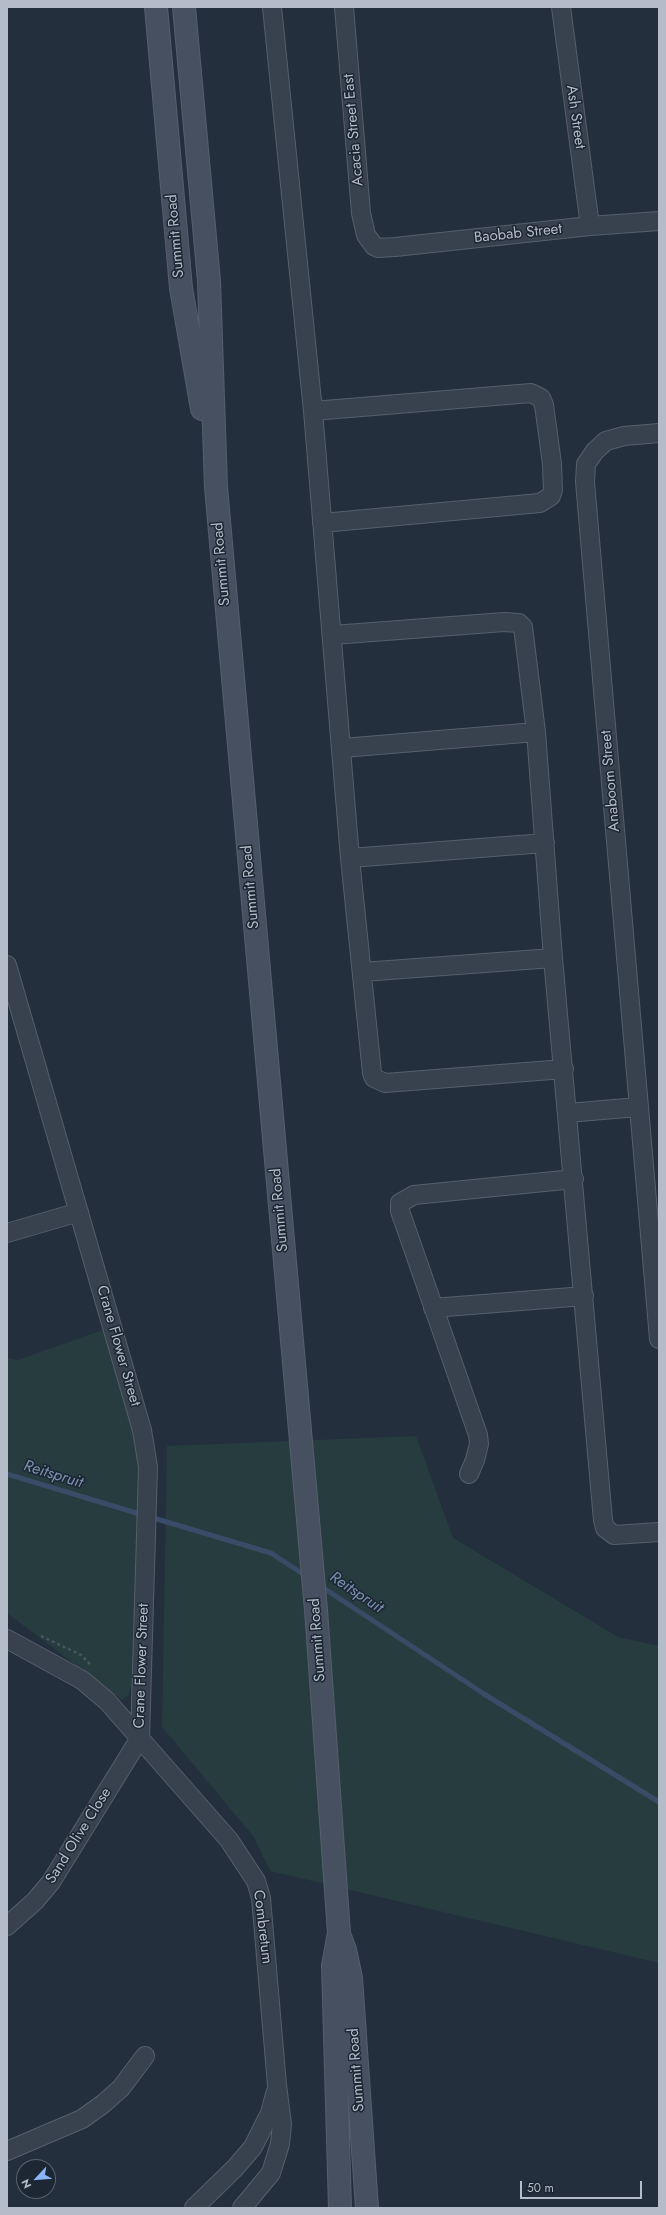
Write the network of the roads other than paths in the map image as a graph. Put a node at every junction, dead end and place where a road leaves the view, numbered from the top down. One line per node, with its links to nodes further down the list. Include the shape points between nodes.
1 (156, 7): 11 (main road, Summit Road, via 181,288)
2 (184, 7): 11 (main road, Summit Road, via 209,281)
3 (272, 7): 9 (street)
4 (344, 7): 8 (street, Acacia Street East, via 361,213 366,235)
5 (561, 7): 7 (street, Ash Street)
6 (659, 221): 7 (street, Baobab Street)
7 (590, 226): 8 (street, Baobab Street)
8 (378, 248)
9 (313, 411): 12 (street); 12 (street, via 531,393 541,398 544,405 552,464 553,490 551,496 540,503)
10 (659, 433): 22 (street, Anaboom Street, via 624,436 606,441 595,450 586,464 585,482)
11 (216, 487): 35 (main road, Summit Road, via 310,1536)
12 (322, 523): 13 (street)
13 (333, 635): 14 (street, via 518,623 524,632); 15 (street)
14 (536, 732): 15 (street); 16 (street)
15 (342, 748): 17 (street)
16 (545, 843): 17 (street); 18 (street)
17 (350, 858): 20 (street)
18 (553, 958): 20 (street); 21 (street)
19 (7, 965): 25 (street, Crane Flower Street)
20 (362, 972): 21 (street, via 370,1066 374,1078 381,1082)
21 (564, 1070): 23 (street)
22 (638, 1107): 23 (street); 29 (street, Anaboom Street)
23 (568, 1113): 24 (street)
24 (574, 1179): 27 (street); 28 (street, via 414,1195 404,1199 400,1203 400,1211)
25 (79, 1212): 26 (street); 33 (street, Crane Flower Street, via 142,1430 148,1461)
26 (7, 1234)
27 (584, 1296): 28 (street); 31 (street, via 604,1524 611,1534 618,1536)
28 (433, 1308): 30 (street, via 478,1435 479,1444 475,1460)
29 (659, 1340)
30 (468, 1474)
31 (659, 1532)
32 (7, 1639): 33 (street, Combretum, via 82,1680 107,1701)
33 (140, 1738): 34 (street, Sand Olive Close, via 51,1882 35,1901); 37 (street, Combretum, via 229,1840 256,1881 262,1911)
34 (7, 1926)
35 (338, 1933): 41 (main road, Summit Road, via 333,1966); 42 (main road, Summit Road, via 345,1950 351,1978)
36 (146, 2056): 38 (street, via 121,2088 82,2119)
37 (277, 2085): 39 (street, Combretum, via 270,2113 253,2147); 40 (street, Combretum, via 282,2124 276,2160 271,2173)
38 (7, 2151)
39 (194, 2208)
40 (242, 2208)
41 (340, 2208)
42 (367, 2208)

